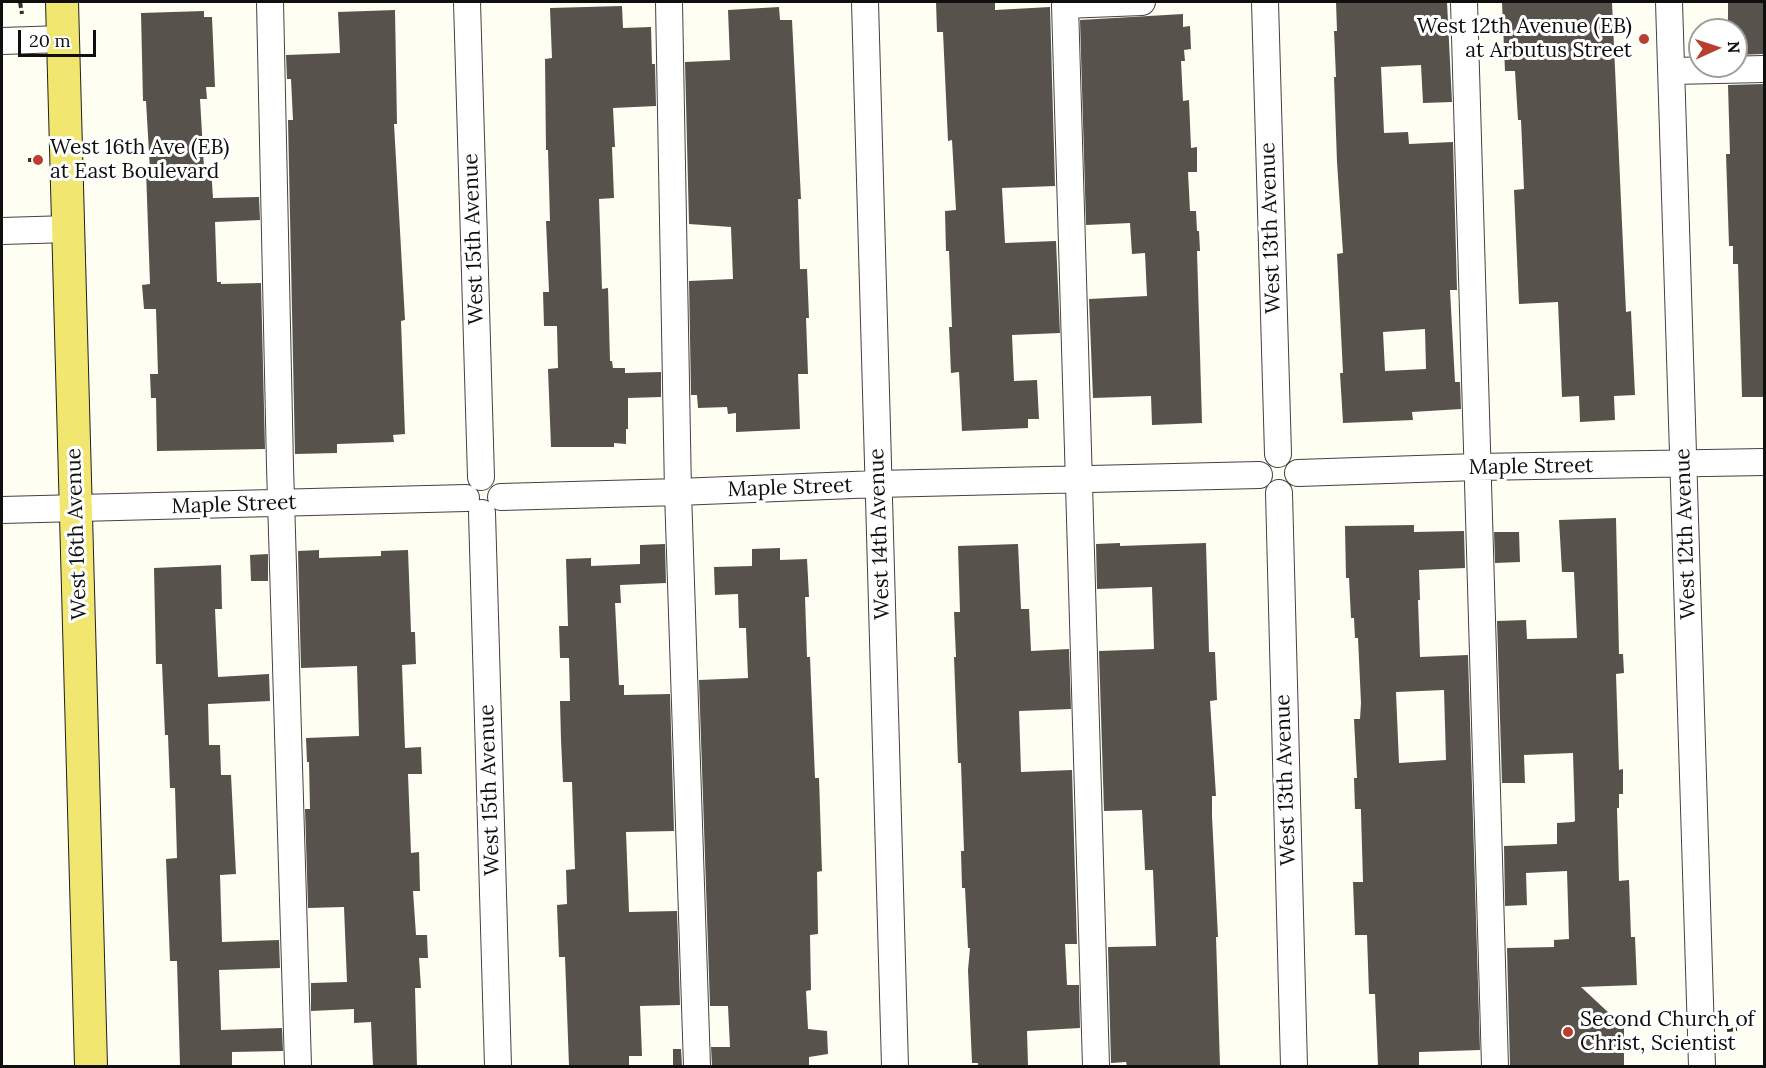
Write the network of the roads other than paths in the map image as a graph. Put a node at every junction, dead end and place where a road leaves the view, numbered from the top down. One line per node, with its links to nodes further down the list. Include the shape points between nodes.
1 (62, 2): 10 (main road, West 16th Avenue)
2 (270, 2): 27 (street)
3 (466, 2): 26 (street, West 15th Avenue, via 481,477 496,482 501,491)
4 (669, 2): 24 (street)
5 (865, 2): 23 (street, West 14th Avenue)
6 (1142, 2): 22 (street, via 1065,5)
7 (1264, 2): 16 (street, West 13th Avenue)
8 (1464, 2): 19 (street)
9 (1670, 2): 13 (street, West 12th Avenue)
10 (63, 39): 11 (street); 14 (main road, West 16th Avenue)
11 (2, 41)
12 (1764, 69): 13 (street)
13 (1672, 71): 18 (street, West 12th Avenue)
14 (69, 229): 15 (street); 28 (main road, West 16th Avenue)
15 (2, 231)
16 (1278, 454): 20 (street, via 1293,462); 21 (street, via 1262,463)
17 (1764, 462): 18 (street, Maple Street)
18 (1684, 465): 19 (street, Maple Street); 38 (street, West 12th Avenue)
19 (1477, 467): 20 (street, Maple Street); 37 (street)
20 (1298, 473): 25 (street, via 1294,484)
21 (1259, 475): 22 (street, Maple Street); 25 (street, via 1263,486)
22 (1078, 480): 23 (street, Maple Street); 35 (street)
23 (878, 484): 24 (street, Maple Street); 34 (street, West 14th Avenue)
24 (678, 492): 26 (street, Maple Street); 33 (street)
25 (1279, 493): 36 (street, West 13th Avenue)
26 (483, 502): 27 (street, Maple Street); 32 (street, West 15th Avenue)
27 (281, 504): 28 (street, Maple Street); 31 (street)
28 (76, 509): 29 (street, Maple Street); 30 (main road, West 16th Avenue)
29 (2, 510)
30 (91, 1066)
31 (298, 1066)
32 (498, 1066)
33 (697, 1066)
34 (896, 1066)
35 (1096, 1066)
36 (1294, 1066)
37 (1495, 1066)
38 (1702, 1066)

